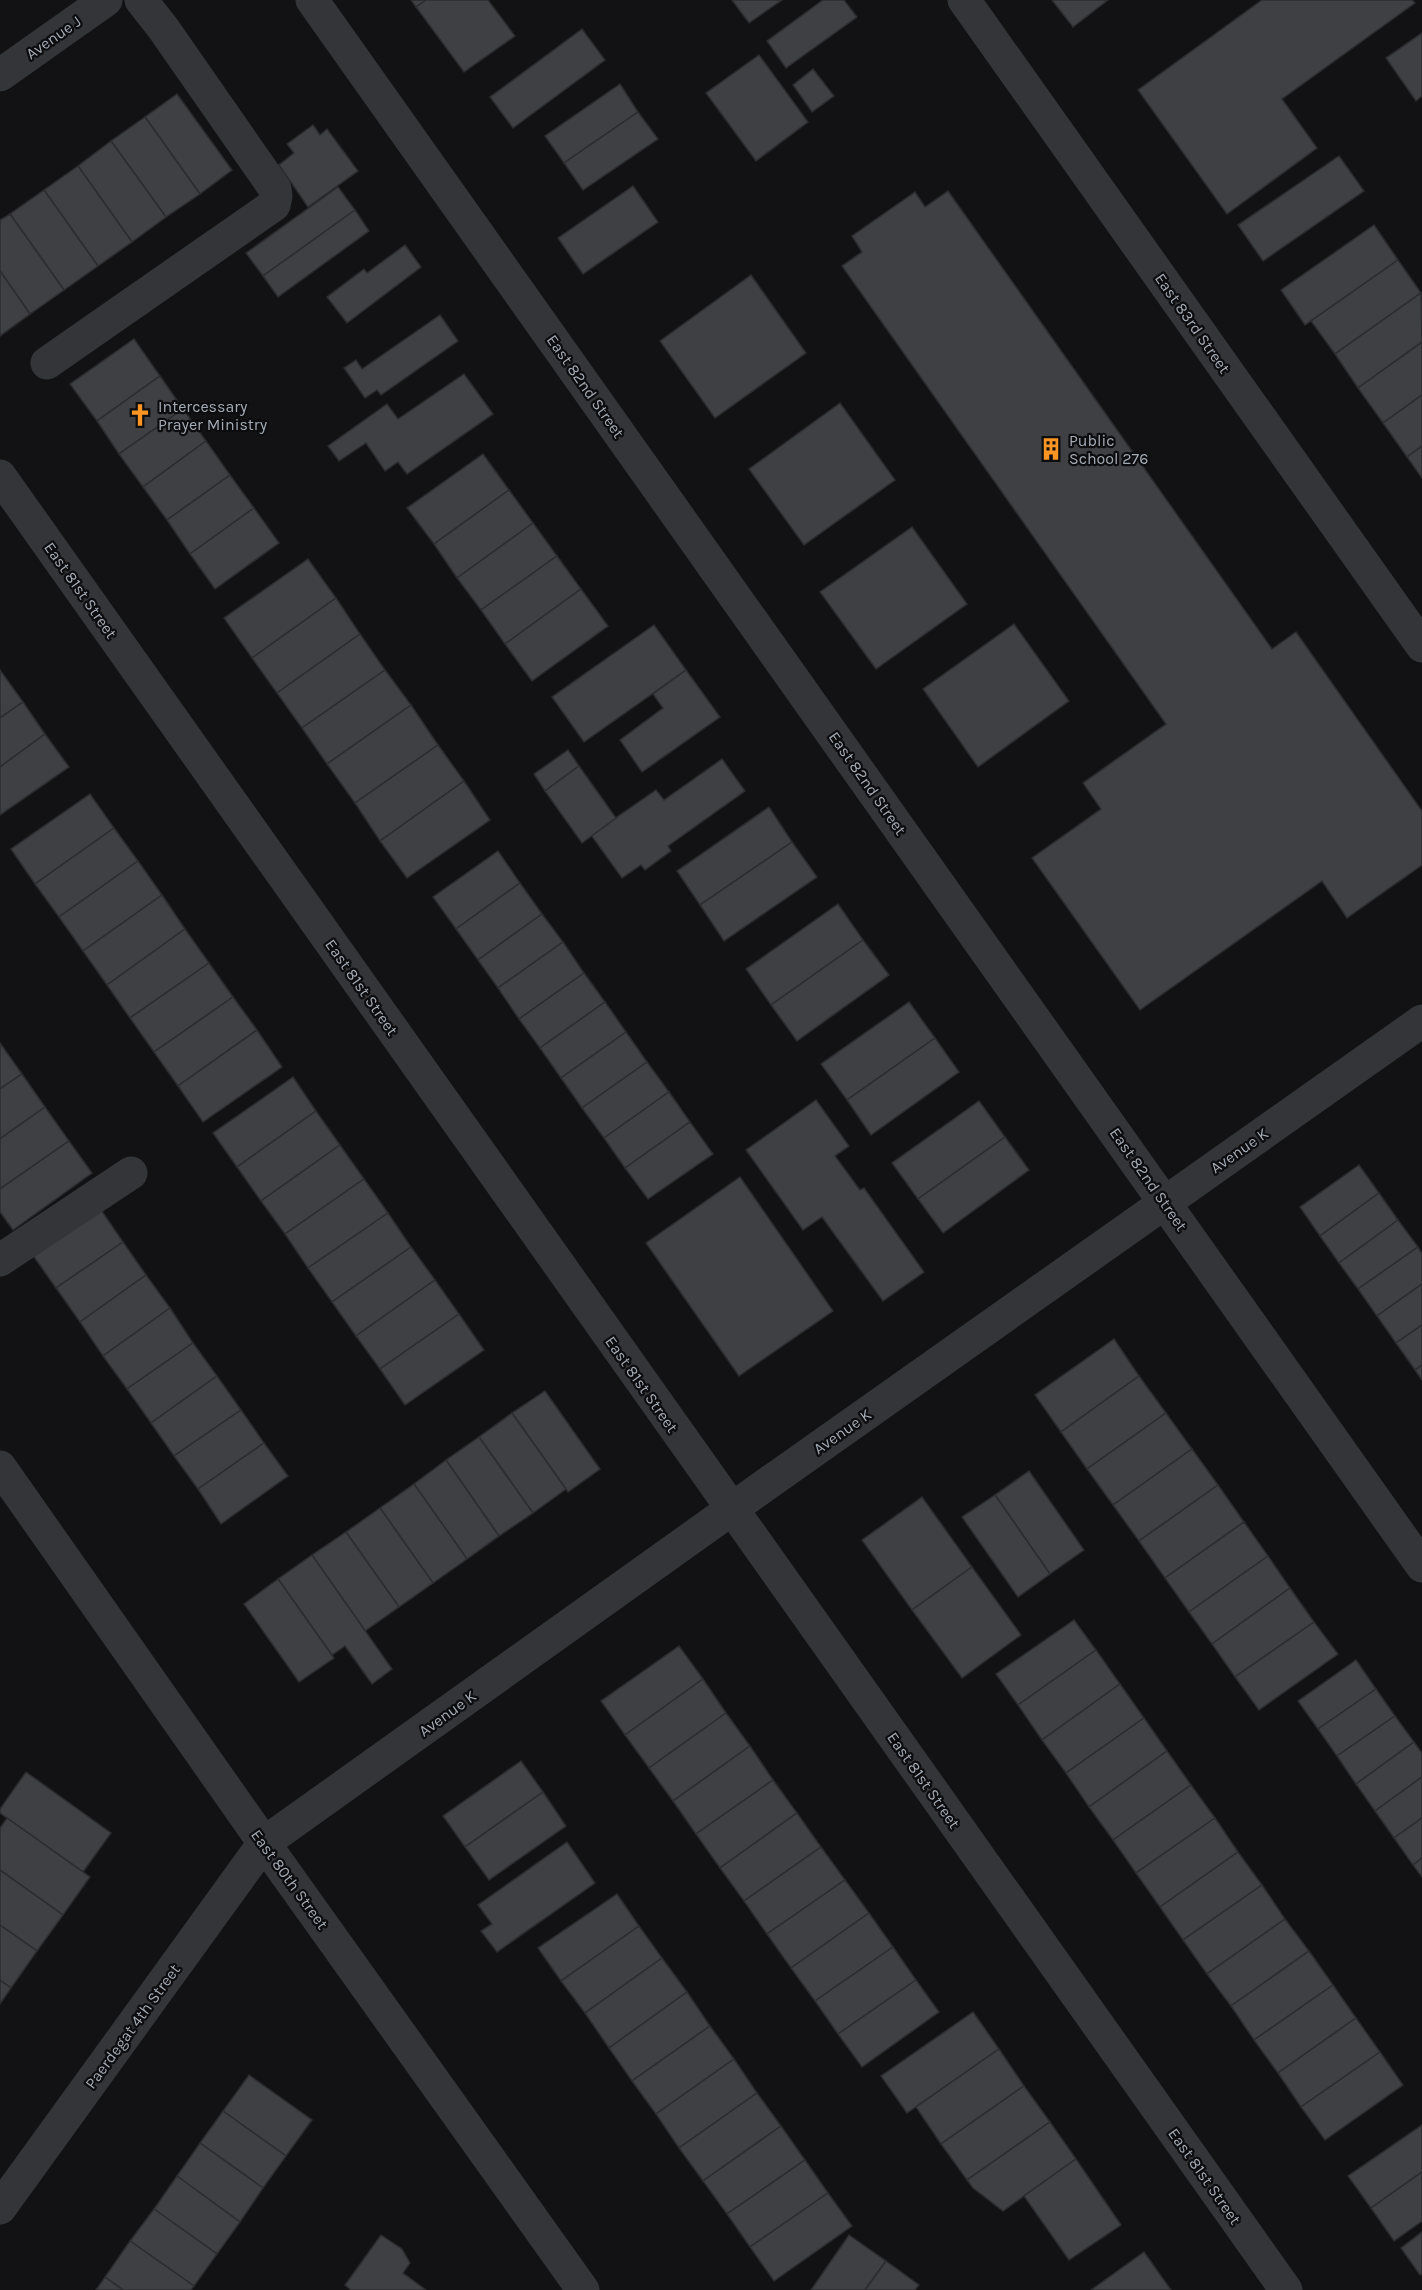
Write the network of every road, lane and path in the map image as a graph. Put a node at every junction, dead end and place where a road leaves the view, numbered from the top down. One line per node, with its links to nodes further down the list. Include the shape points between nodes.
1 (106, 0): 5 (street, Avenue J)
2 (141, 0): 6 (street, via 275,189 276,200)
3 (312, 0): 11 (street, East 82nd Street)
4 (964, 0): 8 (street, East 83rd Street)
5 (0, 75)
6 (47, 363)
7 (0, 476): 14 (street, East 81st Street)
8 (1422, 646)
9 (1422, 1021): 11 (street, Avenue K)
10 (130, 1173): 12 (street)
11 (1166, 1202): 14 (street, Avenue K); 15 (street, East 82nd Street)
12 (0, 1260)
13 (0, 1467): 16 (street, East 80th Street)
14 (732, 1509): 16 (street, Avenue K); 19 (street, East 81st Street)
15 (1422, 1566)
16 (264, 1843): 17 (street, Paerdegat 4th Street); 18 (street, East 80th Street)
17 (0, 2208)
18 (583, 2290)
19 (1286, 2290)

